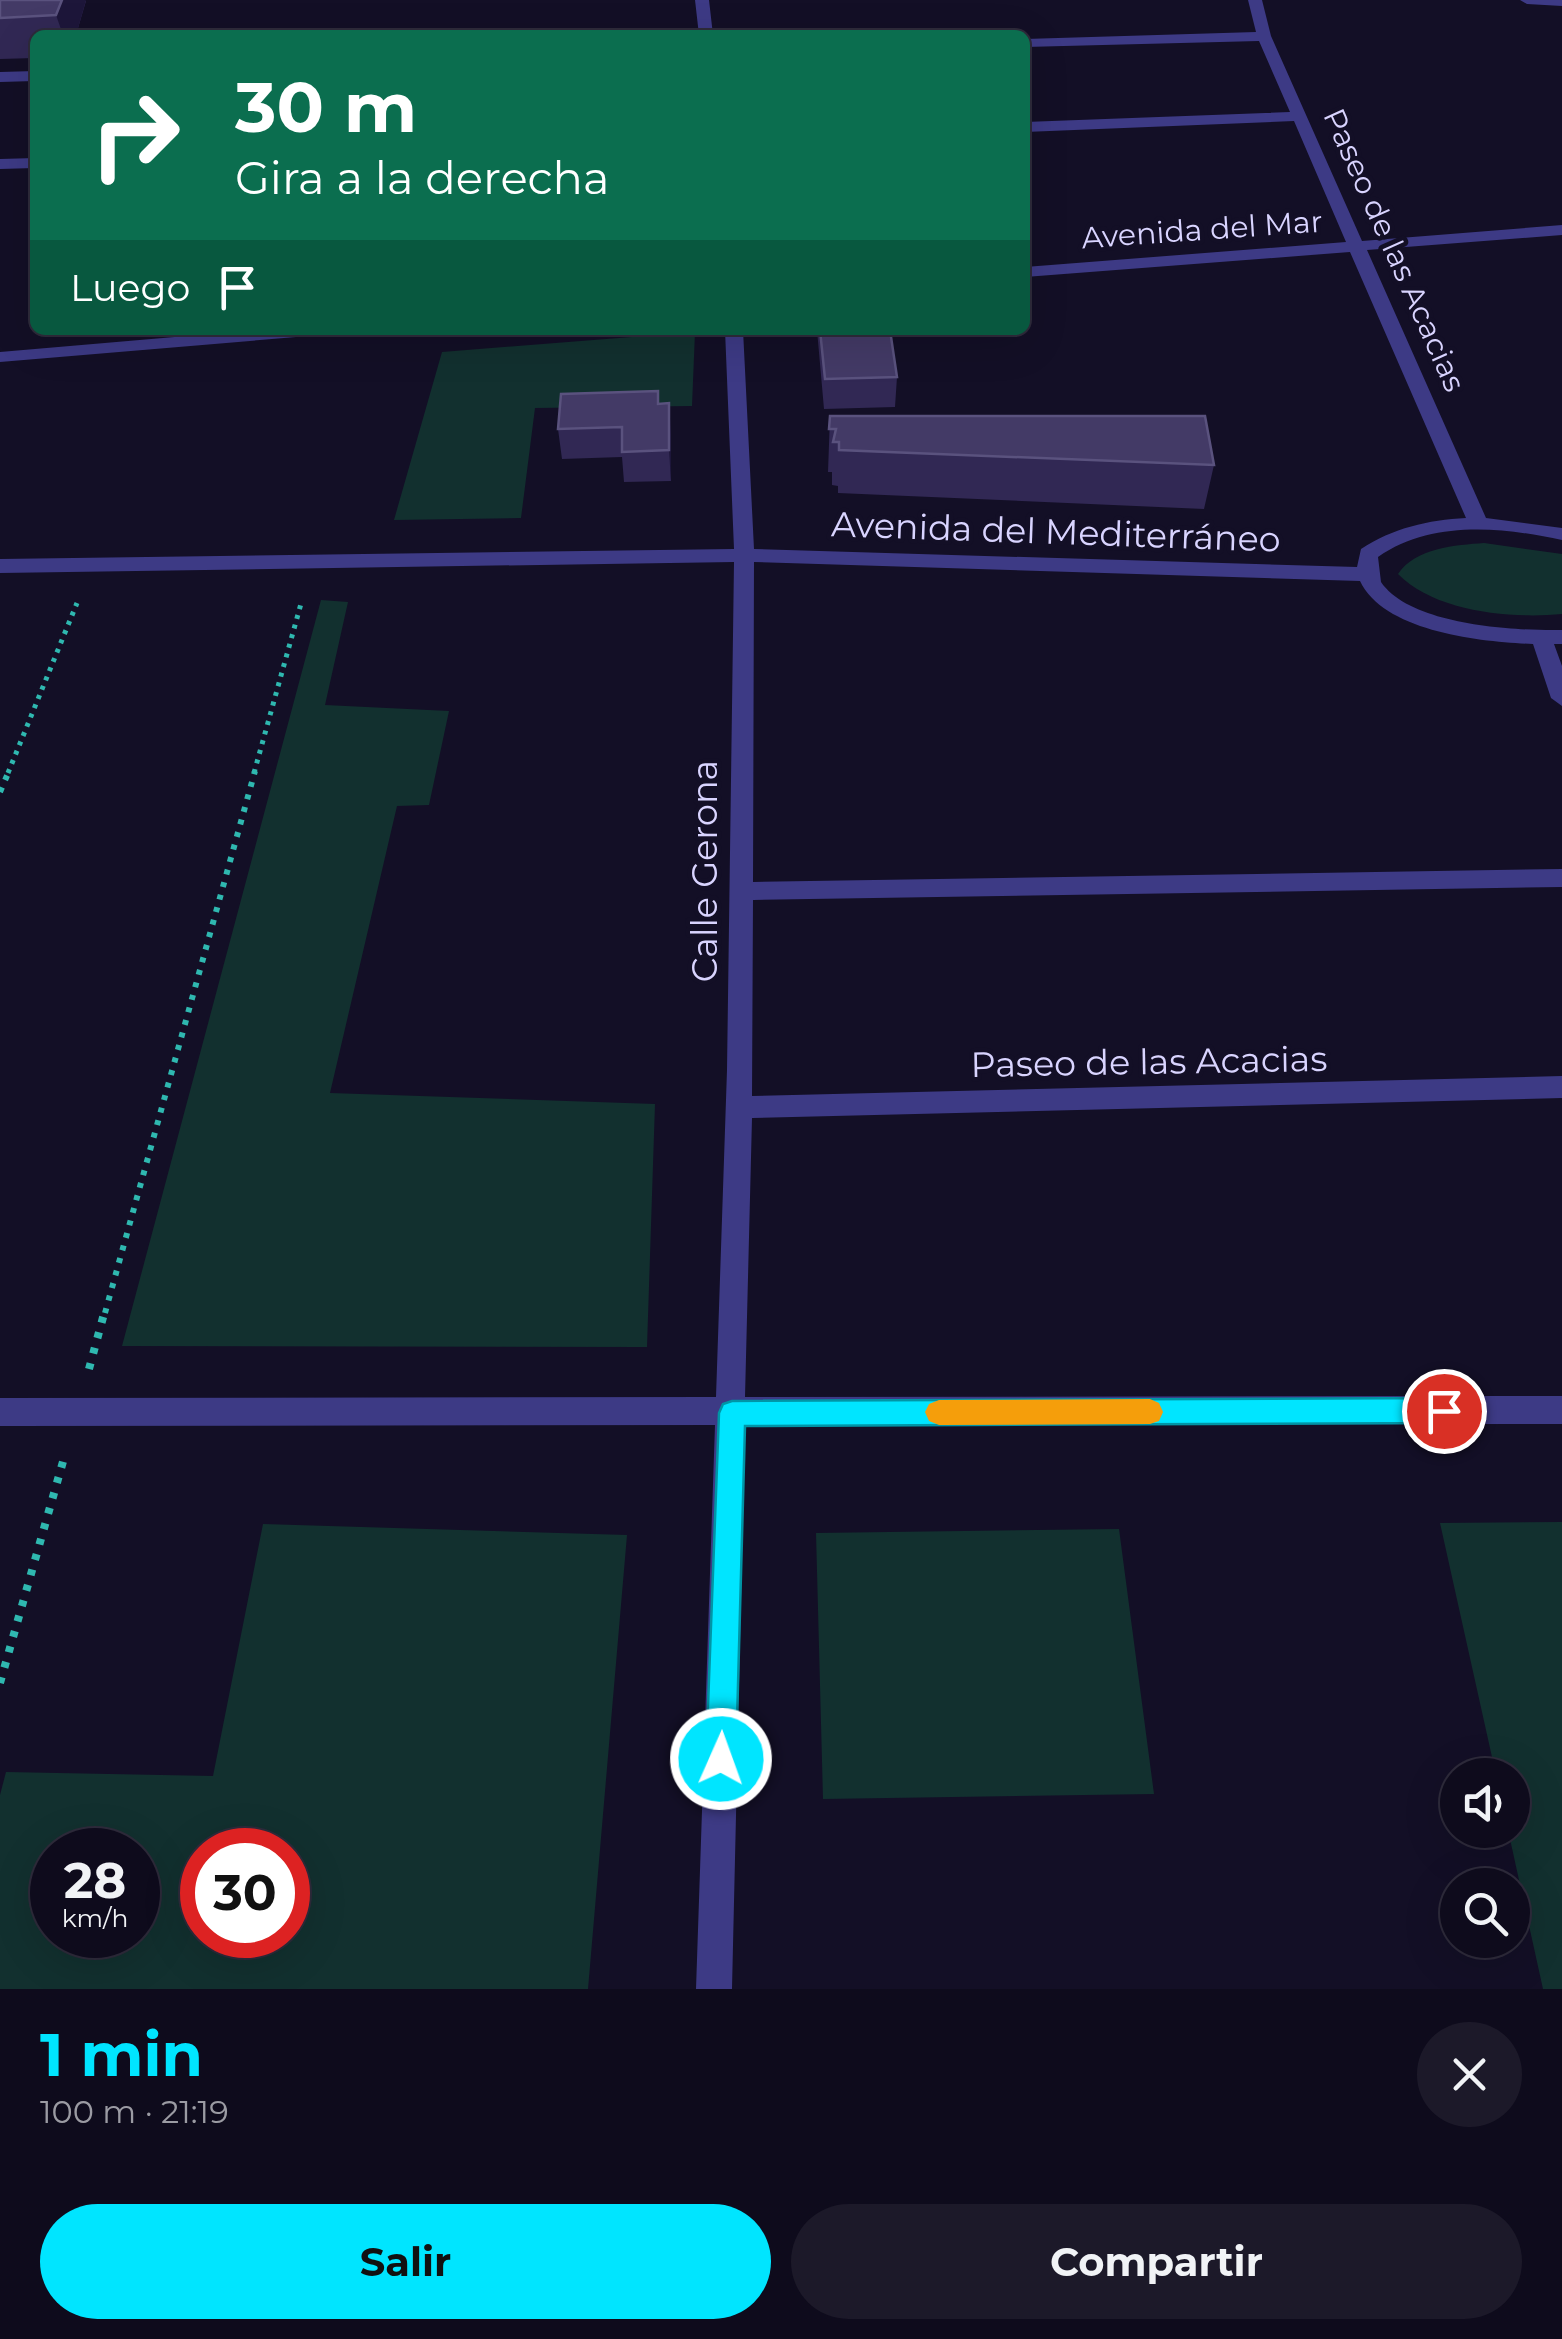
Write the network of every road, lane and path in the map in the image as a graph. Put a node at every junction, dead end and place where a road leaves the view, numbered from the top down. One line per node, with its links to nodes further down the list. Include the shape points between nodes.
1 (702, 0): 5 (street)
2 (1254, 0): 6 (street, Paseo de las Acacias)
3 (1527, 0): 4 (street)
4 (1562, 2)
5 (705, 30)
6 (1264, 36): 7 (street); 10 (street, Paseo de las Acacias)
7 (1030, 43)
8 (30, 76): 9 (street)
9 (0, 77)
10 (1300, 116): 11 (street); 15 (street, Paseo de las Acacias)
11 (1030, 127)
12 (30, 162): 13 (street)
13 (0, 164)
14 (1562, 230): 15 (street, Avenida del Mar)
15 (1356, 246): 16 (street, Avenida del Mar); 20 (street, Paseo de las Acacias)
16 (1030, 272)
17 (261, 335): 19 (street)
18 (734, 335): 22 (street, Calle Gerona)
19 (0, 357)
20 (1479, 525): 21 (street); 26 (street, via 1398,535 1368,554)
21 (1562, 534)
22 (744, 555): 23 (street, Avenida del Mediterráneo); 26 (street, Avenida del Mediterráneo); 31 (street, Calle Gerona)
23 (313, 562): 24 (street, Avenida del Mediterráneo); 36 (path)
24 (93, 564): 25 (street, Avenida del Mediterráneo); 29 (path)
25 (0, 566)
26 (1366, 574): 27 (street, via 1381,598 1412,614)
27 (1552, 638): 28 (street)
28 (1562, 698)
29 (0, 792)
30 (1562, 878): 31 (street)
31 (739, 891): 33 (street, Calle Gerona)
32 (1562, 1087): 33 (street, Paseo de las Acacias)
33 (738, 1107): 37 (street, Calle Gerona)
34 (1562, 1410): 37 (street)
35 (0, 1412): 36 (street)
36 (77, 1412): 37 (street); 38 (path)
37 (732, 1413): 39 (street, Calle Gerona)
38 (0, 1683)
39 (714, 1989)

